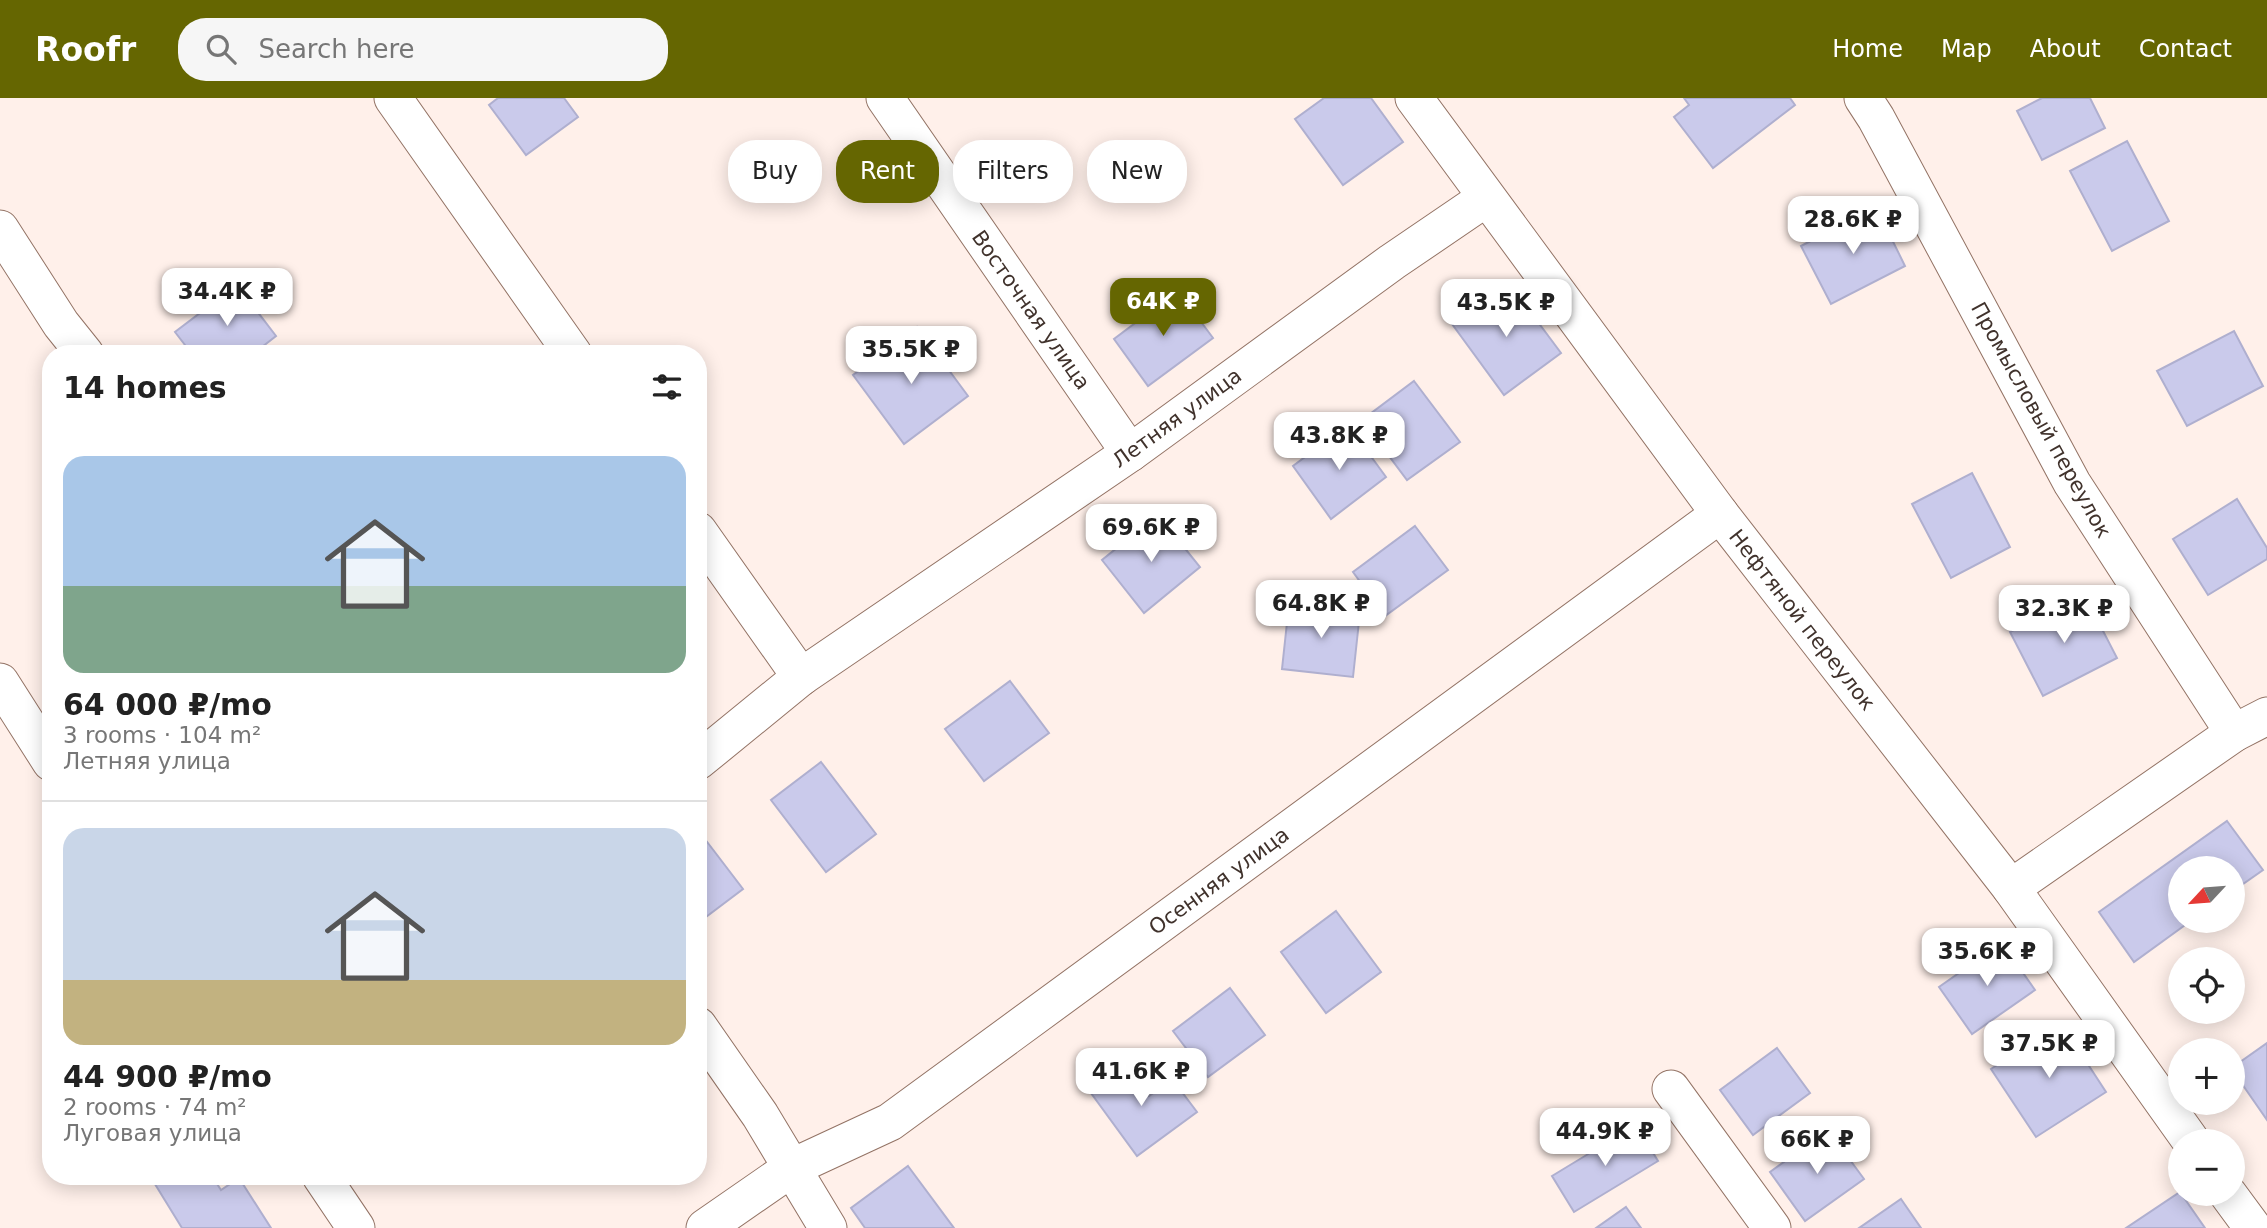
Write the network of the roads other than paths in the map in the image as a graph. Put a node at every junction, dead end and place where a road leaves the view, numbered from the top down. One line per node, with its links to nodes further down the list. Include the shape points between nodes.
1 (393, 98): 8 (street)
2 (885, 98): 9 (street, Восточная улица)
3 (1414, 98): 5 (street, Нефтяной переулок)
4 (1863, 98): 15 (street, Промысловый переулок, via 2072,483)
5 (1486, 198): 9 (street, Летняя улица); 10 (street, Нефтяной переулок)
6 (0, 229): 7 (street)
7 (78, 345)
8 (567, 345)
9 (1130, 453): 12 (street, Летняя улица)
10 (1720, 514): 18 (street, Нефтяной переулок); 22 (street, Осенняя улица, via 890,1122)
11 (707, 544): 12 (street)
12 (801, 677): 17 (street, Летняя улица)
13 (0, 682): 16 (street)
14 (2267, 716): 15 (street)
15 (2234, 733): 18 (street)
16 (42, 748)
17 (707, 754)
18 (2011, 888): 21 (street, Нефтяной переулок)
19 (707, 1039): 22 (street)
20 (1671, 1089): 28 (street)
21 (2182, 1129)
22 (793, 1167): 26 (street, Осенняя улица); 27 (street)
23 (327, 1185): 25 (street)
24 (2237, 1206): 29 (street)
25 (356, 1228)
26 (705, 1228)
27 (828, 1228)
28 (1772, 1228)
29 (2253, 1228)

